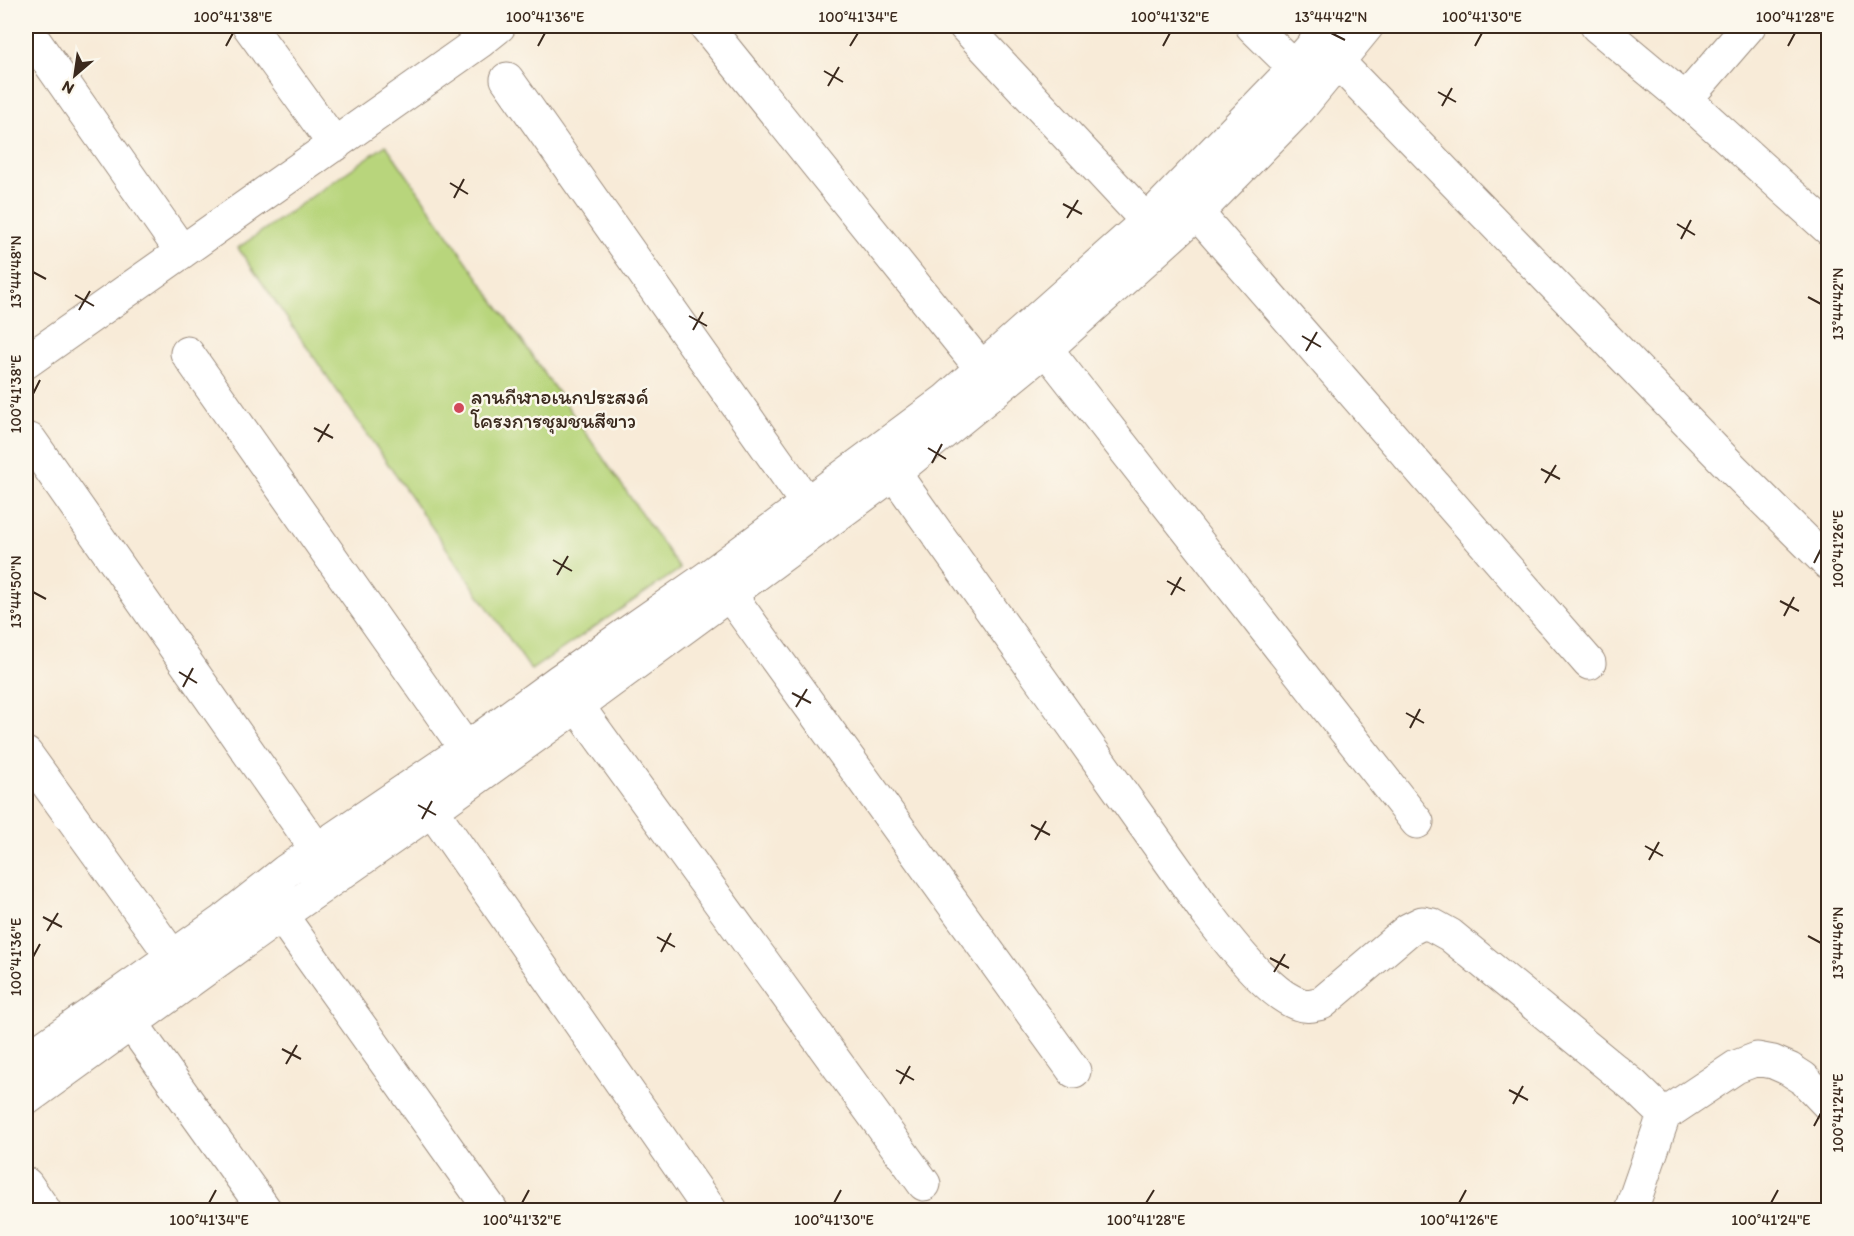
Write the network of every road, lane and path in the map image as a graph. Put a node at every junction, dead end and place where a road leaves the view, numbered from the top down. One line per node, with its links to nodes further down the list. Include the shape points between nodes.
1 (249, 26): 15 (street)
2 (706, 26): 23 (street)
3 (965, 26): 18 (street)
4 (1252, 26): 12 (street)
5 (1330, 26): 12 (street)
6 (1367, 26): 11 (street)
7 (1597, 26): 14 (street)
8 (1749, 26): 14 (street)
9 (26, 29): 19 (street)
10 (487, 29): 15 (street)
11 (1338, 62): 16 (street, via 1299,109); 27 (street)
12 (1295, 68): 18 (street)
13 (507, 79): 26 (street)
14 (1685, 100): 17 (street)
15 (335, 146): 19 (street)
16 (1197, 213): 18 (street); 29 (street)
17 (1828, 228)
18 (1156, 232): 20 (street); 23 (street)
19 (182, 252): 21 (street)
20 (1046, 349): 25 (street); 34 (street)
21 (29, 353)
22 (187, 353): 31 (street)
23 (982, 369): 26 (street)
24 (30, 440): 35 (street)
25 (894, 473): 26 (street); 44 (street, via 1207,913 1270,985 1299,1004 1322,1003 1408,930 1422,923 1432,925 1450,935 1634,1085)
26 (815, 514): 28 (street); 30 (street, via 708,577)
27 (1828, 563)
28 (730, 595): 30 (street); 41 (street)
29 (1589, 663)
30 (568, 693): 31 (street); 33 (street, via 515,749); 46 (street)
31 (466, 749): 35 (street)
32 (26, 754): 38 (street)
33 (432, 810): 37 (street); 50 (street)
34 (1417, 822)
35 (317, 850): 36 (street)
36 (262, 889): 37 (street); 38 (street)
37 (281, 915): 39 (street); 49 (street)
38 (172, 956): 40 (street)
39 (132, 1024): 42 (street); 48 (street)
40 (26, 1060)
41 (1074, 1071)
42 (26, 1099)
43 (1828, 1104): 44 (street, via 1789,1069 1757,1059 1736,1067)
44 (1664, 1115): 51 (street)
45 (26, 1184): 47 (street)
46 (924, 1184)
47 (44, 1210)
48 (265, 1210)
49 (491, 1210)
50 (710, 1210)
51 (1631, 1210)

